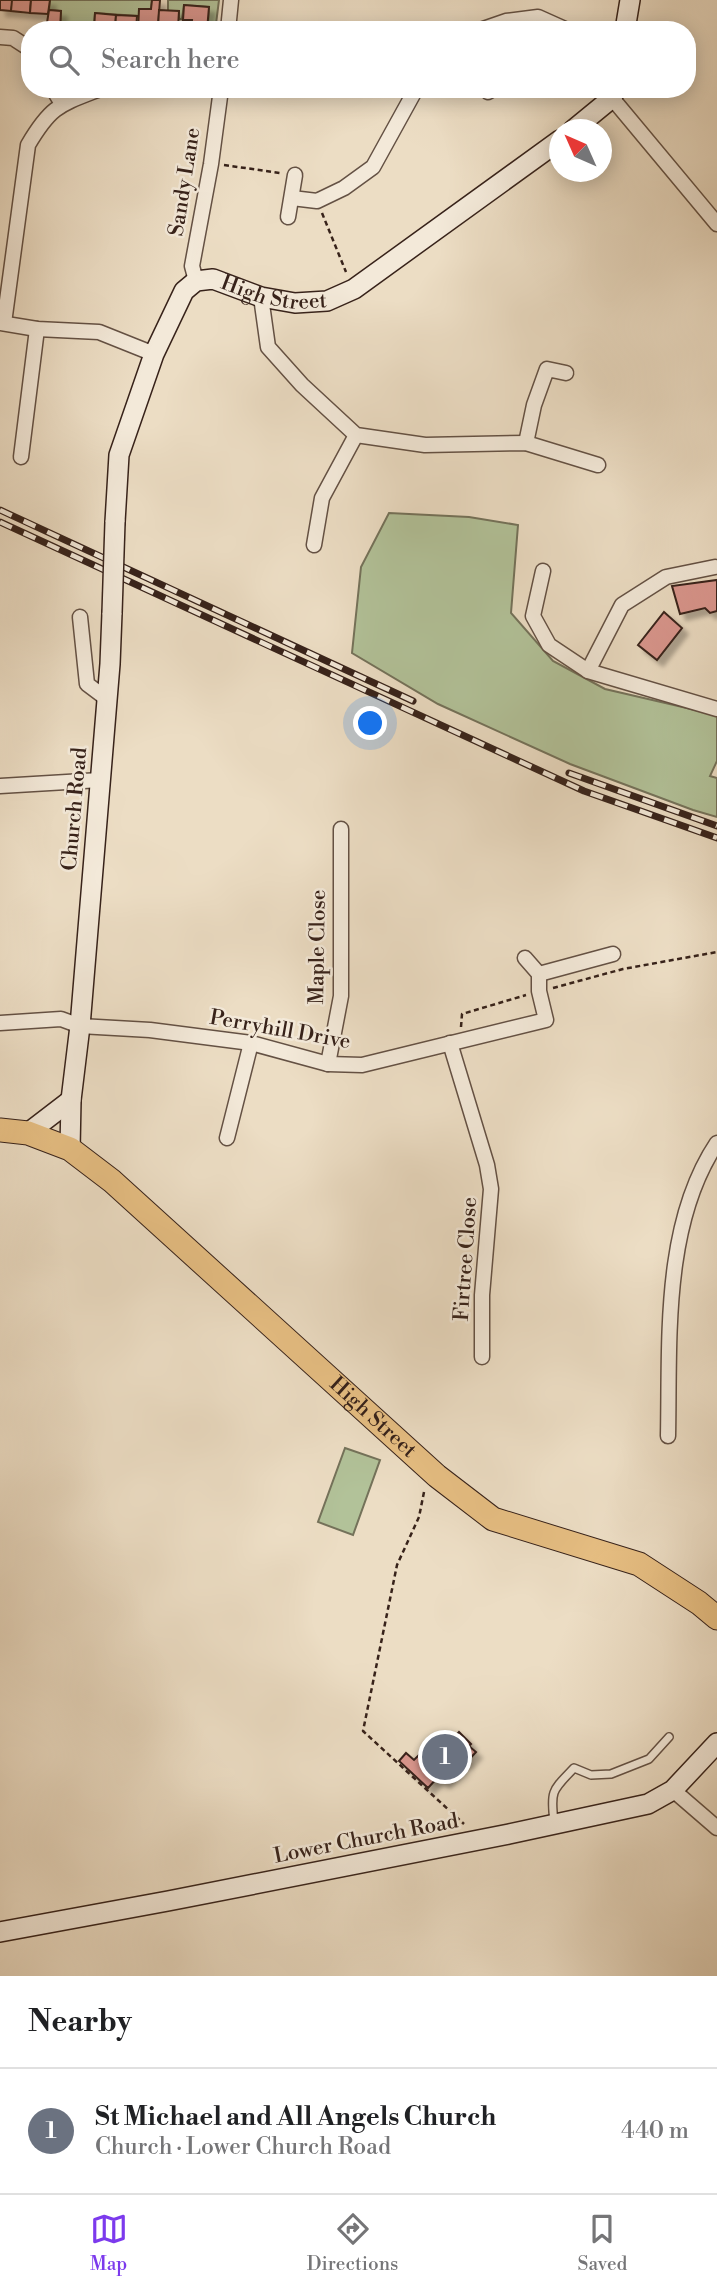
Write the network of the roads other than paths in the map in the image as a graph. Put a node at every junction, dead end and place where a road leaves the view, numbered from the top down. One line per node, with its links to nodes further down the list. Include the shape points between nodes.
1 (231, 0): 3 (street)
2 (630, 0): 6 (street)
3 (229, 21)
4 (520, 21): 5 (street, via 538,17)
5 (547, 21)
6 (626, 21)
7 (0, 37): 8 (street)
8 (21, 43)
9 (58, 98): 15 (street)
10 (77, 98): 15 (street)
11 (220, 98): 22 (street, Sandy Lane, via 192,266)
12 (411, 98): 19 (street, via 373,167 317,201)
13 (609, 98): 16 (street)
14 (617, 98): 21 (street)
15 (62, 104): 24 (street, via 43,120 27,145)
16 (586, 119)
17 (549, 147): 23 (street, High Street, via 354,289 327,301 295,303)
18 (295, 175): 19 (street)
19 (292, 198): 20 (street)
20 (288, 217)
21 (717, 224)
22 (196, 281): 23 (street, High Street, via 213,279); 26 (street, High Street, via 184,291)
23 (261, 297): 28 (street, via 268,347 302,386)
24 (2, 323): 25 (street)
25 (37, 329): 26 (street, via 99,332); 30 (street)
26 (154, 354): 32 (street, High Street, via 119,455)
27 (566, 373): 29 (street, via 547,369)
28 (356, 435): 29 (street, via 425,445); 33 (street, via 321,498)
29 (526, 443): 31 (street)
30 (21, 457)
31 (598, 465)
32 (115, 522): 38 (street, Church Road, bridge)
33 (314, 545)
34 (715, 567): 37 (street, via 666,577 622,606)
35 (544, 571): 37 (street, via 533,617 549,645)
36 (80, 617): 38 (street, via 87,684)
37 (588, 671): 39 (street)
38 (107, 699): 40 (street, Church Road)
39 (717, 709)
40 (100, 780): 41 (street); 47 (street, Church Road)
41 (0, 786)
42 (341, 829): 50 (street, Maple Close, via 341,996)
43 (614, 954): 45 (street)
44 (525, 958): 45 (street)
45 (539, 974): 49 (street, Perryhill Drive, via 546,1020)
46 (0, 1023): 47 (street, Perryhill Drive, via 61,1019)
47 (80, 1026): 48 (street, Perryhill Drive); 51 (street, Church Road)
48 (251, 1043): 50 (street, Perryhill Drive); 54 (street)
49 (450, 1043): 50 (street, Perryhill Drive, via 362,1065); 57 (street, Firtree Close, via 491,1189)
50 (328, 1065)
51 (71, 1100): 53 (street); 56 (street, Church Road)
52 (0, 1130): 53 (main road, High Street)
53 (28, 1133): 56 (main road, High Street)
54 (227, 1138)
55 (717, 1143): 58 (street, via 703,1165 678,1242)
56 (70, 1149): 59 (main road, High Street, via 112,1181 429,1468 494,1519 639,1564)
57 (482, 1357)
58 (667, 1436)
59 (717, 1618)
60 (669, 1737): 63 (lane, via 649,1759 611,1774 591,1775 574,1768 551,1798)
61 (717, 1744): 62 (street, Lower Church Road)
62 (673, 1790): 63 (street, Lower Church Road, via 648,1804); 64 (street)
63 (555, 1825): 65 (street, Lower Church Road)
64 (717, 1828)
65 (0, 1932)

